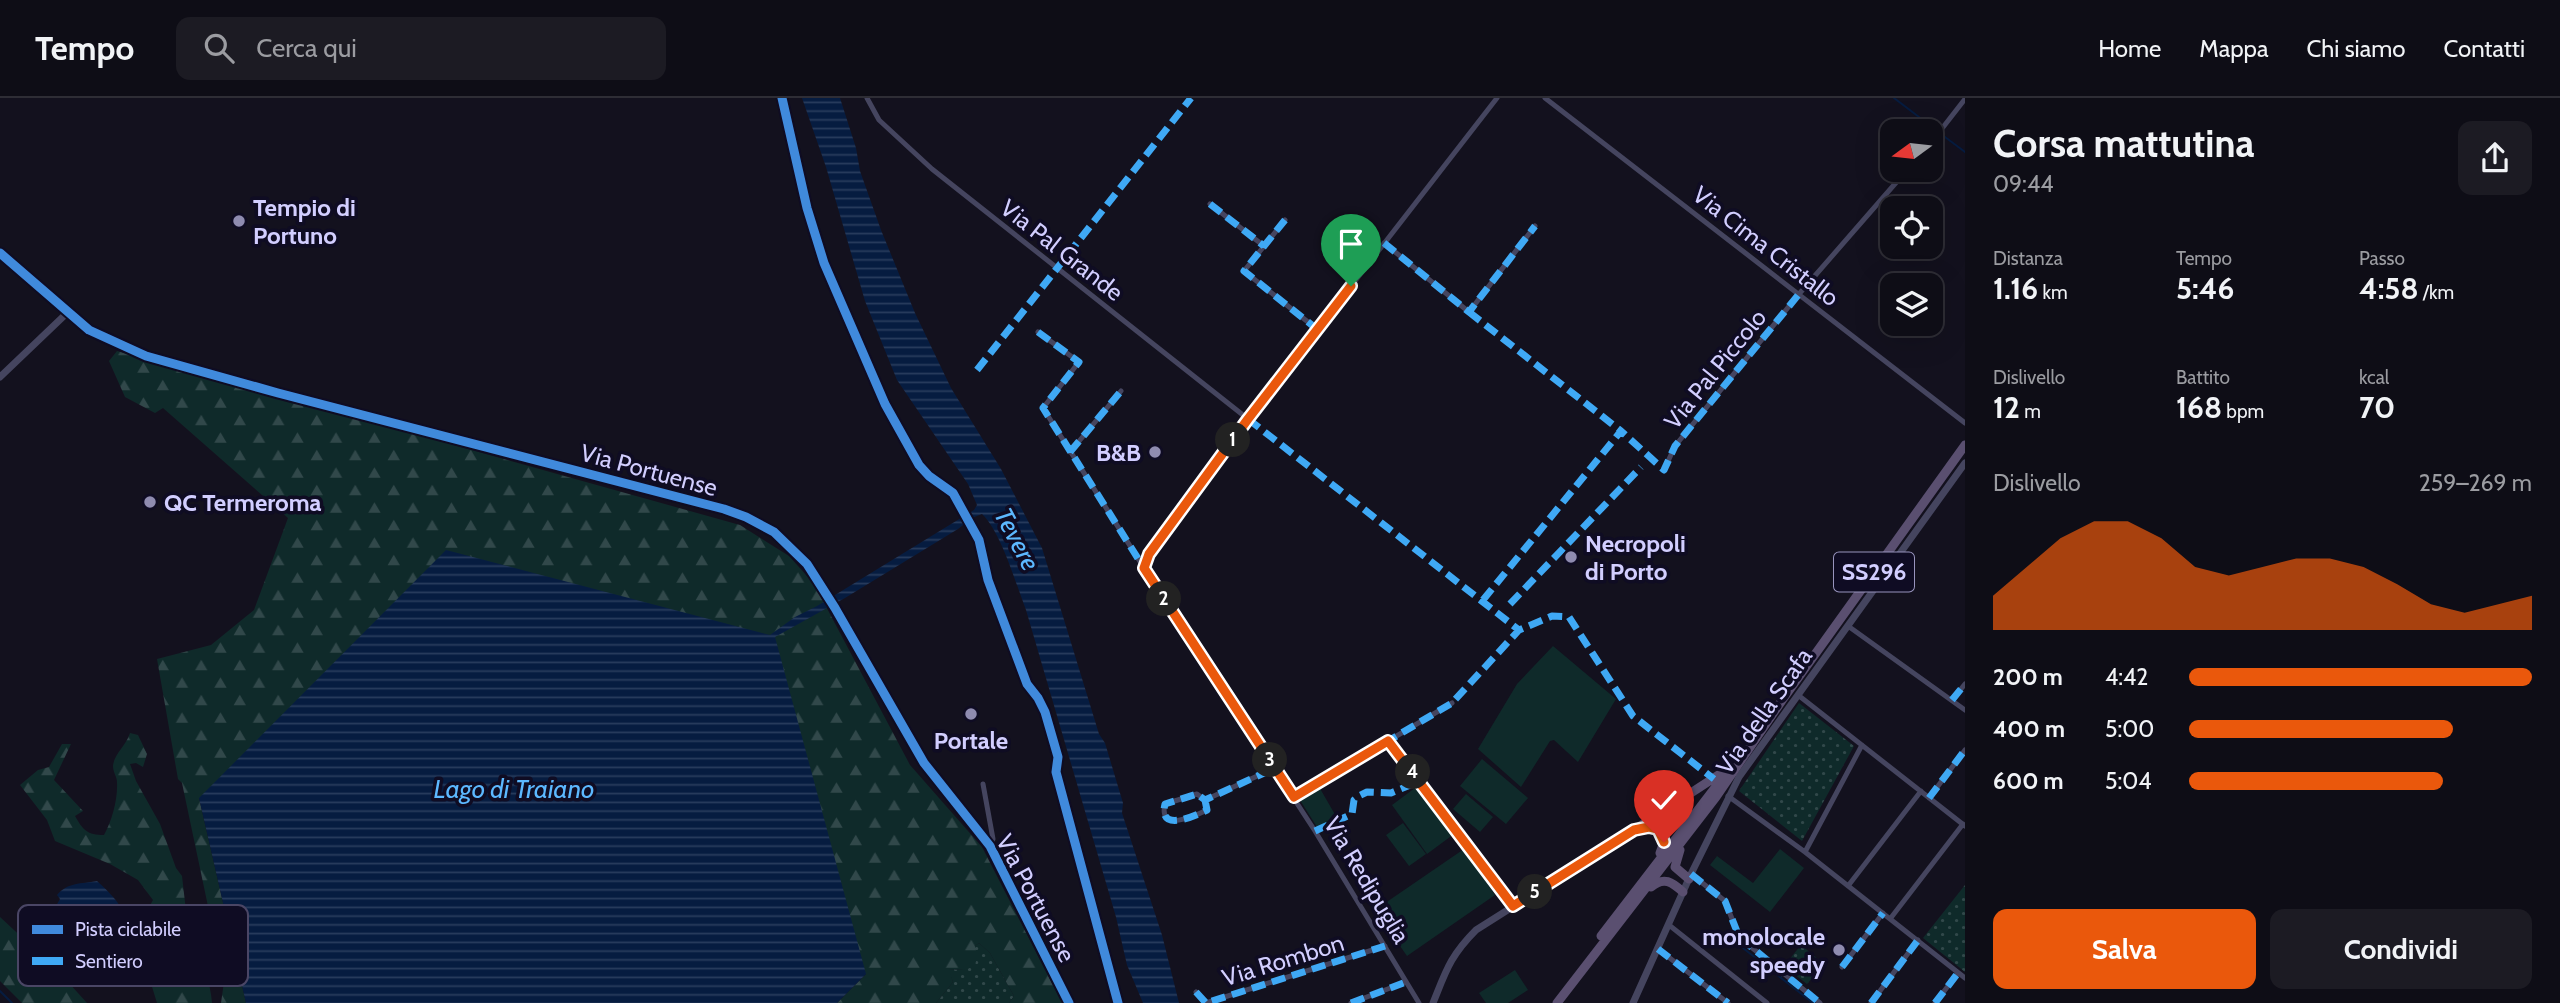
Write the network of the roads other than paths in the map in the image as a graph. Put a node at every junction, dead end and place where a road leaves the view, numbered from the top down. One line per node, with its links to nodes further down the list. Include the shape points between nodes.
1 (867, 98): 19 (street, Via Pal Grande, via 879,120 932,169)
2 (1497, 98): 10 (street)
3 (1545, 98): 13 (street, Via Cima Cristallo)
4 (1965, 99): 5 (street)
5 (1943, 128)
6 (1897, 182): 13 (street, Via Pal Piccolo)
7 (1210, 204): 11 (street)
8 (1285, 220): 11 (street)
9 (1535, 226): 10 (street, via 1469,312)
10 (1384, 243): 15 (street)
11 (1264, 246): 15 (street, via 1244,271)
12 (0, 253): 14 (street, Via Portuense)
13 (1799, 294): 20 (street, Via Cima Cristallo); 24 (street, Via Pal Piccolo, via 1675,446)
14 (67, 313): 17 (street); 47 (street, Via Portuense, via 95,334 154,359 755,521 807,564 924,763)
15 (1318, 330): 19 (street)
16 (1038, 331): 22 (street, Via Redipuglia, via 1079,362 1043,408)
17 (0, 377)
18 (1121, 391): 22 (street)
19 (1248, 419): 25 (street, via 1149,554)
20 (1965, 423)
21 (1965, 445): 29 (main road, SS296)
22 (1070, 452): 25 (street, Via Redipuglia)
23 (1965, 463): 26 (street, Via della Scafa)
24 (1664, 470)
25 (1144, 568): 37 (street, Via Redipuglia)
26 (1848, 625): 28 (street, Via della Scafa); 30 (street)
27 (1965, 684): 30 (street)
28 (1798, 695): 34 (street); 40 (street, Via della Scafa)
29 (1783, 699): 36 (main road, SS296); 46 (main road, SS296)
30 (1952, 700): 32 (street)
31 (1452, 703): 33 (street)
32 (1965, 710)
33 (1388, 741): 41 (street); 54 (street)
34 (1862, 746): 39 (street); 48 (street)
35 (1965, 750): 42 (street)
36 (1735, 762): 45 (main road); 49 (main road, SS296)
37 (1275, 768): 41 (street, Via Redipuglia); 43 (street)
38 (983, 785): 47 (street, via 993,838)
39 (1921, 791): 42 (street); 51 (street)
40 (1728, 796): 48 (street); 50 (street, Via della Scafa)
41 (1294, 797): 59 (street, Via Redipuglia)
42 (1929, 798): 44 (street)
43 (1205, 800): 43 (street, via 1196,794 1165,804 1163,811 1172,822 1179,821 1207,810)
44 (1964, 825): 56 (street)
45 (1634, 830): 49 (main road, via 1649,827 1662,835 1664,845); 54 (street)
46 (1688, 834): 50 (main road, via 1675,867); 53 (main road, SS296)
47 (990, 846): 67 (street, Via Portuense)
48 (1805, 852): 51 (street)
49 (1651, 869): 72 (main road, SS296)
50 (1690, 876): 52 (street, Via della Scafa); 77 (street, via 1725,901 1745,942)
51 (1848, 886): 55 (street)
52 (1683, 892): 53 (main road, via 1670,881 1661,881); 57 (street, Via della Scafa)
53 (1637, 900): 73 (main road, SS296)
54 (1513, 906): 65 (street, via 1458,948)
55 (1883, 913): 56 (street); 61 (street)
56 (1890, 919): 58 (street)
57 (1668, 925): 60 (street, Via della Scafa); 76 (street)
58 (1918, 940): 62 (street); 78 (street)
59 (1385, 946): 64 (street, Via Redipuglia); 66 (street, Via Rombon, via 1206,1003)
60 (1658, 949): 74 (street, Via della Scafa); 75 (street)
61 (1842, 967)
62 (1958, 973): 63 (street); 79 (street)
63 (1965, 978)
64 (1406, 982): 68 (street); 69 (street, Via Redipuglia)
65 (1440, 985): 70 (street); 71 (street)
66 (1196, 992)
67 (1069, 1003)
68 (1351, 1003)
69 (1419, 1003)
70 (1433, 1003)
71 (1438, 1003)
72 (1550, 1003)
73 (1558, 1003)
74 (1633, 1003)
75 (1728, 1003)
76 (1768, 1003)
77 (1820, 1003)
78 (1871, 1003)
79 (1935, 1003)

